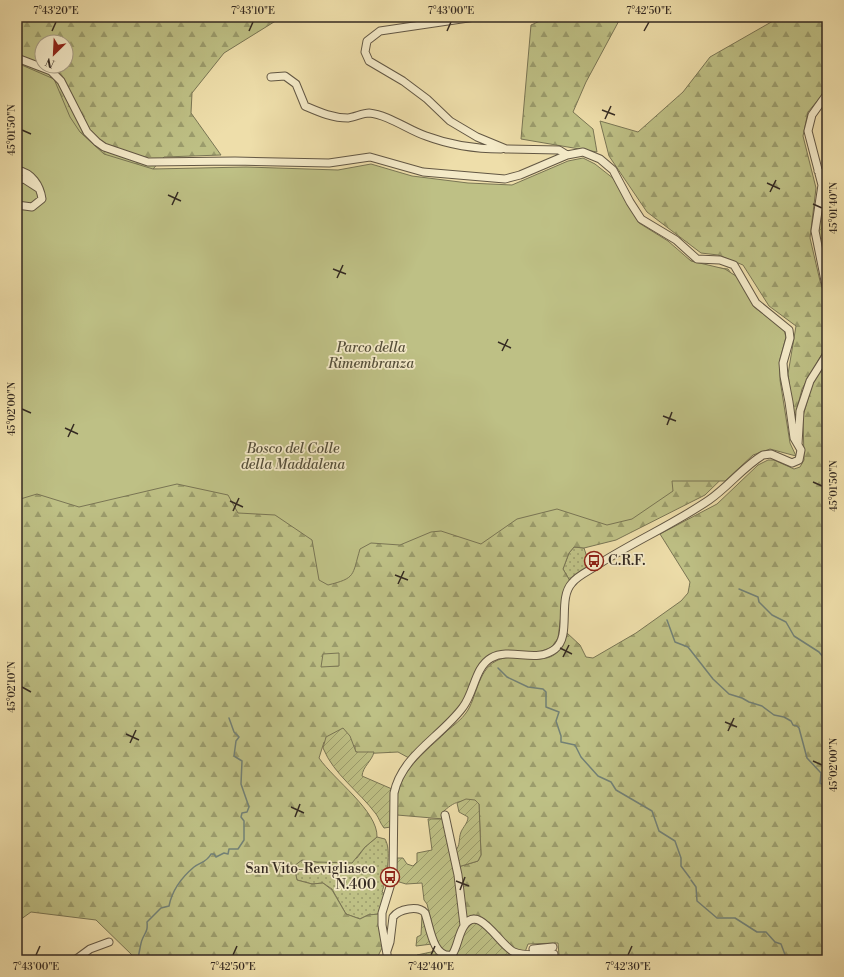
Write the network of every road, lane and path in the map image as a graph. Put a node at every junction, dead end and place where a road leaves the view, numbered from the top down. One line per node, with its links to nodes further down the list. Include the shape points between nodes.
1 (475, 17): 5 (street, via 380,31 367,41 365,52 369,62 403,81 450,121 477,137)
2 (17, 58): 6 (street, via 56,75 88,132 97,142 104,147 148,162 329,163 370,157 423,172 500,180 520,175)
3 (271, 77): 5 (street, via 285,76 296,84 304,106 329,116 350,118 368,113 453,144 480,149)
4 (827, 94): 8 (street, via 812,115 808,131)
5 (506, 149): 6 (street, via 559,150)
6 (567, 155): 15 (street, via 583,152 608,165 621,182 641,219 676,240 697,259 720,260 734,265 756,303 787,326 790,338 784,357 784,376 794,438)
7 (17, 170): 11 (street, via 32,178)
8 (818, 171): 10 (street, via 824,174); 13 (street, via 822,190 815,236)
9 (17, 180): 11 (street, via 24,179)
10 (827, 180)
11 (38, 188): 12 (street, via 42,197 40,202 28,207)
12 (17, 205)
13 (827, 291)
14 (827, 354): 15 (street, via 810,380 800,412)
15 (798, 444): 20 (street, via 801,453 799,460 792,463 771,454 763,455 710,499 572,582 567,593 562,639 555,649 532,656 504,654 484,664 463,707 412,758 396,784 394,877 382,913)
16 (445, 815): 17 (street, via 458,875)
17 (464, 925): 19 (street, via 473,919 481,920 514,952 523,955 554,951); 20 (street, via 455,951 452,955 445,955 441,954 435,945 423,910 402,910 393,917)
18 (109, 942): 21 (street, via 90,949)
19 (533, 948)
20 (387, 951): 22 (street)
21 (75, 960)
22 (388, 960)

